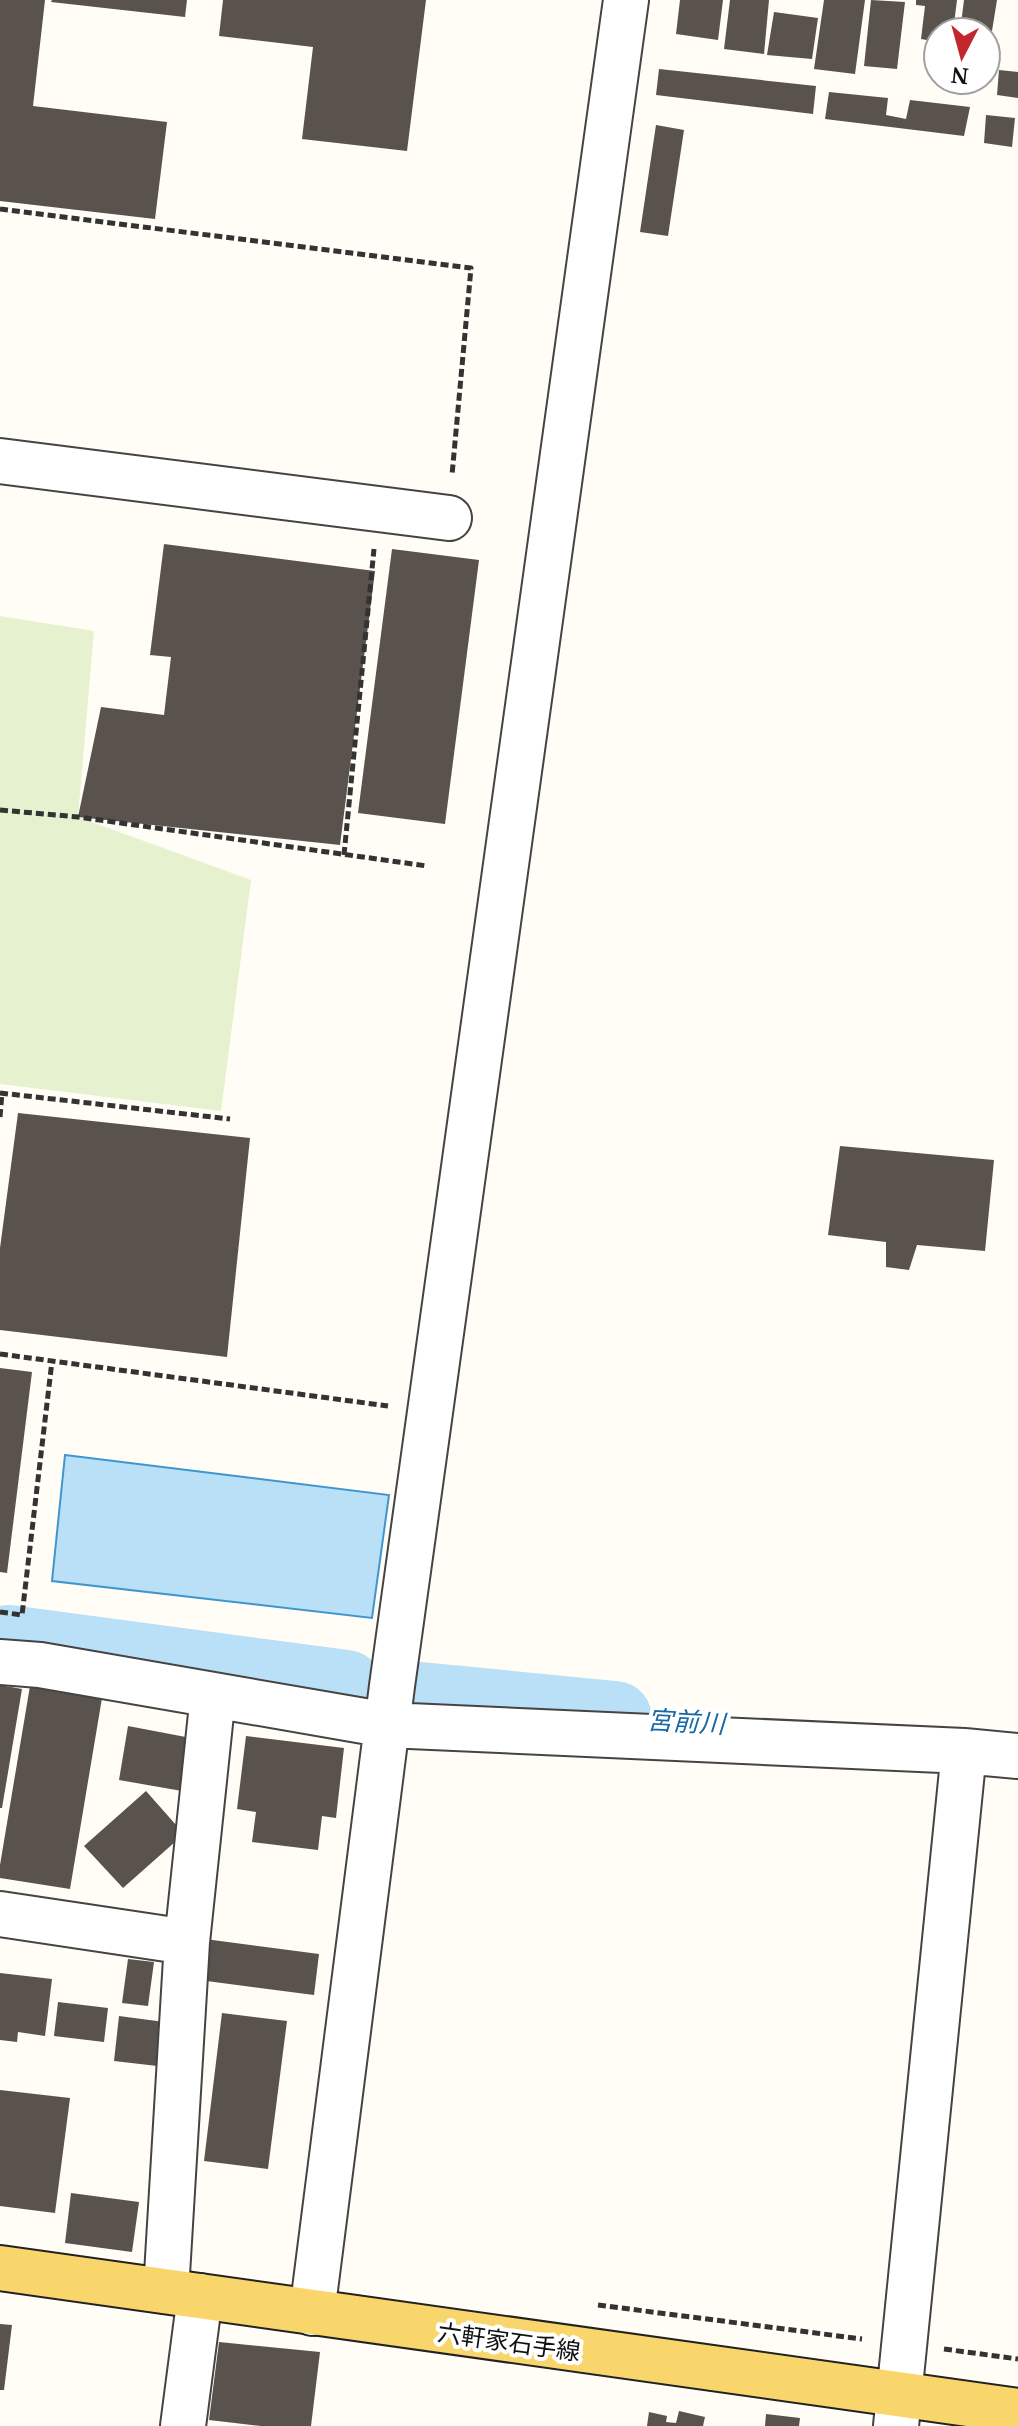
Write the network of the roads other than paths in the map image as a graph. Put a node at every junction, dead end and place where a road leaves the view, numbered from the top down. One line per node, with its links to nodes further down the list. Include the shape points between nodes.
1 (626, 0): 6 (street)
2 (0, 461): 3 (street)
3 (449, 518)
4 (0, 1662): 5 (street)
5 (213, 1695): 6 (street); 10 (street)
6 (390, 1708): 7 (street); 13 (street)
7 (964, 1751): 8 (street); 14 (street)
8 (1018, 1756)
9 (0, 1914): 10 (street)
10 (187, 1942): 12 (street)
11 (0, 2268): 12 (main road, 六軒家石手線)
12 (183, 2294): 13 (main road, 六軒家石手線); 16 (street)
13 (312, 2313): 14 (main road, 六軒家石手線)
14 (898, 2411): 15 (main road, 六軒家石手線)
15 (1018, 2411)
16 (183, 2426)

